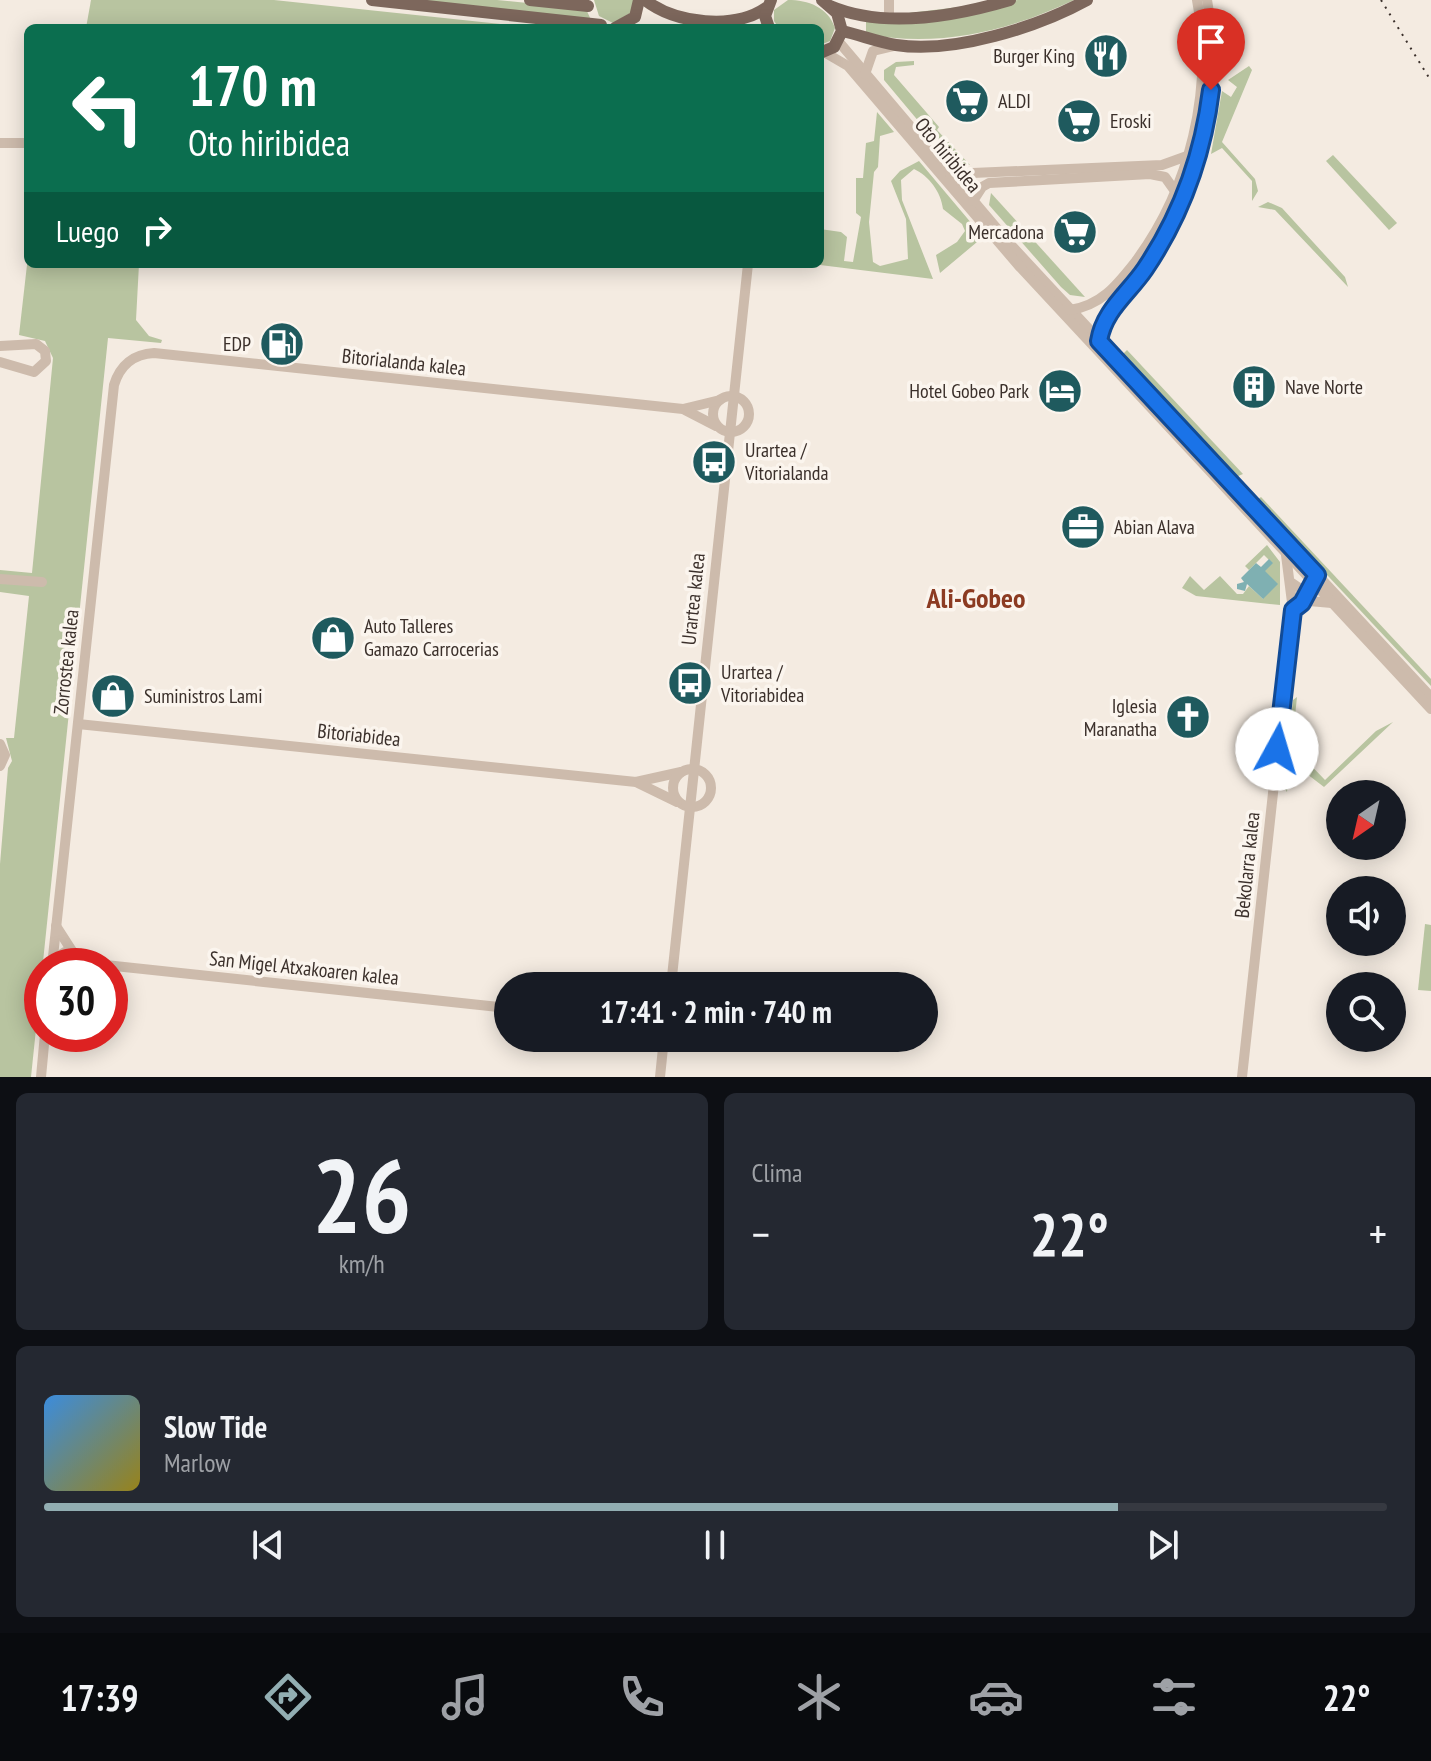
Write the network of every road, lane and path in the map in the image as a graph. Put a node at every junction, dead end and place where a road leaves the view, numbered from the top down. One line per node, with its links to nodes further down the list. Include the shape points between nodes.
1 (372, 0): 13 (main road)
2 (530, 0): 9 (main road)
3 (642, 0): 11 (main road, via 670,14 730,22 750,19); 15 (main road, via 635,17)
4 (889, 0): 12 (street)
5 (1010, 0): 12 (main road, via 949,13)
6 (1087, 0): 18 (main road, via 1008,32 947,44)
7 (1197, 0): 24 (street, via 1201,89)
8 (1207, 0): 31 (street, via 1211,90 1190,181 1143,272)
9 (588, 3): 14 (main road)
10 (826, 3): 12 (main road); 17 (main road, via 840,18)
11 (769, 4): 16 (main road)
12 (889, 16)
13 (590, 24)
14 (613, 24)
15 (622, 24)
16 (764, 24)
17 (841, 36): 18 (main road); 19 (main road); 21 (street, Oto hiribidea)
18 (898, 46): 21 (street, via 873,51)
19 (824, 50)
20 (824, 53): 40 (street, Oto hiribidea, via 848,66 1010,256)
21 (865, 74): 25 (street, Oto hiribidea)
22 (0, 143): 23 (street)
23 (24, 143)
24 (1187, 156): 25 (street, via 1162,165); 26 (street)
25 (950, 174): 27 (street, Oto hiribidea)
26 (1175, 191): 27 (street, via 1165,177 1150,174 989,183); 29 (street, via 1124,276 1104,297)
27 (973, 201): 30 (street, Oto hiribidea)
28 (748, 268): 36 (street, Urartea kalea)
29 (1084, 307): 30 (street); 31 (street)
30 (1070, 310): 32 (street, Oto hiribidea)
31 (1101, 326): 32 (street)
32 (1099, 341): 42 (street, Oto hiribidea)
33 (0, 346): 34 (street, via 36,344 45,351 46,361 34,372)
34 (0, 362)
35 (125, 364): 38 (street, Bitorialanda kalea, via 154,353); 50 (street, Zorrostea kalea, via 114,385)
36 (734, 396): 37 (street); 39 (street, Urartea kalea); 39 (street, Urartea kalea, via 746,403 750,416 743,429)
37 (720, 400): 38 (street, Bitorialanda kalea); 39 (street, Urartea kalea, via 713,414)
38 (683, 409): 39 (street, Bitorialanda kalea)
39 (725, 431): 53 (street, Urartea kalea)
40 (1286, 553): 42 (street, Oto hiribidea); 44 (street, Bekolarra kalea)
41 (0, 579): 43 (street)
42 (1315, 580): 45 (street, Bekolarra kalea); 46 (street, Oto hiribidea); 48 (street, Oto hiribidea)
43 (42, 582)
44 (1292, 583): 45 (street); 47 (street, Bekolarra kalea)
45 (1308, 594): 47 (street, Bekolarra kalea)
46 (1332, 603): 47 (street, via 1315,600); 49 (street, Oto hiribidea)
47 (1297, 607): 67 (street, Bekolarra kalea)
48 (1431, 697)
49 (1431, 709)
50 (78, 724): 55 (street, Bitoriabidea); 57 (street, Zorrostea kalea)
51 (0, 744): 52 (street, via 5,757)
52 (0, 766)
53 (694, 769): 54 (street); 56 (street, Urartea kalea); 56 (street, Urartea kalea, via 706,775 711,791 702,805)
54 (681, 772): 55 (street, Bitoriabidea); 56 (street, Urartea kalea, via 673,785)
55 (636, 782): 56 (street, Bitoriabidea)
56 (684, 805): 61 (street, Urartea kalea)
57 (56, 926): 58 (street, Zorrostea kalea); 59 (street)
58 (56, 948)
59 (70, 948)
60 (128, 969): 62 (street, San Migel Atxakoaren kalea)
61 (672, 972)
62 (494, 1007)
63 (43, 1052): 65 (street)
64 (659, 1052): 66 (street)
65 (41, 1077)
66 (660, 1077)
67 (1242, 1077)

